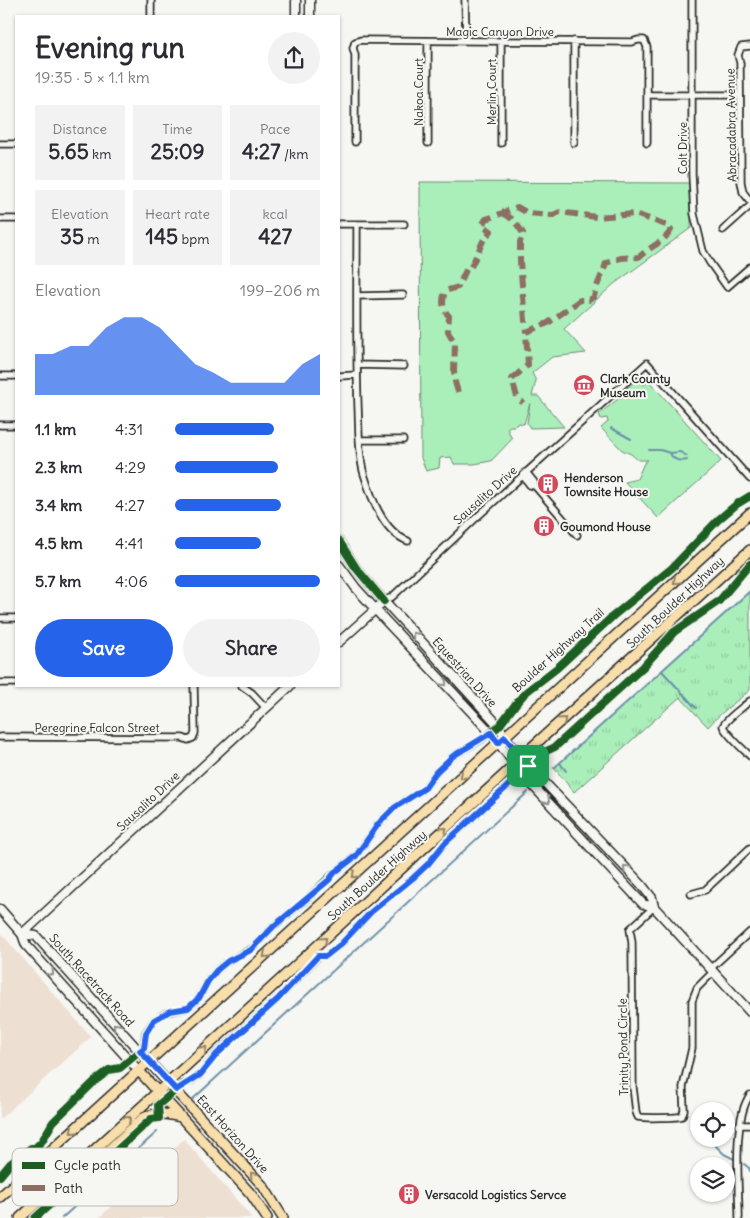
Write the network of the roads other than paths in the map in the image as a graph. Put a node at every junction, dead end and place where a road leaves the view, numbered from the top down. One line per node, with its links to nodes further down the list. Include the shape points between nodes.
1 (151, 0): 6 (street)
2 (296, 0): 7 (street)
3 (310, 0): 8 (street)
4 (465, 0): 10 (street)
5 (692, 0): 15 (street, Colt Drive)
6 (151, 15)
7 (296, 15)
8 (310, 15)
9 (428, 41): 10 (street, Magic Canyon Drive); 17 (street, Magic Canyon Drive, via 355,42); 18 (street, Nakoa Court)
10 (466, 41): 11 (street, Magic Canyon Drive)
11 (501, 41): 12 (street, Magic Canyon Drive); 19 (street, Merlin Court)
12 (574, 42): 14 (street, Magic Canyon Drive, via 644,40 647,47); 20 (street)
13 (750, 46): 16 (street, Abracadabra Avenue, via 741,47 738,55)
14 (647, 95): 15 (street); 21 (street)
15 (692, 95): 16 (street); 32 (street, Colt Drive, via 692,174 696,226 704,251 727,287)
16 (740, 95): 24 (street, Abracadabra Avenue, via 741,182)
17 (355, 142)
18 (428, 143)
19 (501, 143)
20 (574, 143)
21 (647, 143)
22 (0, 144): 23 (street)
23 (15, 144)
24 (750, 201)
25 (750, 206): 31 (street)
26 (0, 219): 27 (street)
27 (15, 219)
28 (340, 224): 29 (street)
29 (358, 224): 30 (street); 34 (street)
30 (404, 224)
31 (722, 230)
32 (750, 267)
33 (403, 295): 34 (street)
34 (357, 296): 35 (street)
35 (357, 365): 36 (street); 37 (street)
36 (404, 366)
37 (357, 375): 40 (street); 43 (street)
38 (0, 376): 39 (street)
39 (15, 376)
40 (340, 376)
41 (0, 425): 42 (street)
42 (15, 425)
43 (360, 440): 44 (street); 49 (street, via 363,472 376,506 390,529)
44 (403, 440)
45 (525, 474): 46 (street, Sausalito Drive, via 647,364); 48 (street, via 530,485 535,486); 53 (street, Sausalito Drive)
46 (750, 479)
47 (750, 513): 66 (main road, South Boulder Highway, one-way to 66)
48 (577, 535)
49 (408, 541)
50 (340, 543): 53 (street, Equestrian Drive, via 356,568)
51 (750, 550): 68 (main road, South Boulder Highway, one-way to 51)
52 (340, 566): 54 (street, Equestrian Drive)
53 (384, 601): 54 (street, Sausalito Drive); 66 (street, Equestrian Drive, one-way to 53, via 499,726)
54 (375, 609): 57 (street, Sausalito Drive); 66 (street, Equestrian Drive, one-way to 66, via 491,733)
55 (0, 618): 56 (street)
56 (15, 618)
57 (340, 641)
58 (0, 683): 59 (street)
59 (15, 684)
60 (194, 687): 65 (street, Peregrine Falcon Street, via 195,733 188,740)
61 (243, 687): 64 (street)
62 (289, 687): 64 (street, Sausalito Drive)
63 (750, 701): 67 (street, via 723,726 725,733)
64 (266, 708): 75 (street, Sausalito Drive)
65 (0, 737)
66 (502, 740): 68 (street, Equestrian Drive); 69 (street, Equestrian Drive); 78 (main road, South Boulder Highway, one-way to 78)
67 (750, 756)
68 (521, 757): 69 (main road, South Boulder Highway); 72 (street, Equestrian Drive, one-way to 68, via 641,884)
69 (514, 765): 72 (street, Equestrian Drive, one-way to 72, via 643,904); 81 (main road, South Boulder Highway, one-way to 69)
70 (750, 848): 71 (street, via 705,890)
71 (691, 894)
72 (654, 906): 76 (street, Equestrian Drive); 76 (street, Trinity Pond Circle, via 630,928 632,1087 638,1117 682,1116 683,1087 693,1039 692,1001 697,988)
73 (0, 909): 75 (street, South Racetrack Road)
74 (750, 932): 76 (street)
75 (22, 934): 78 (street, South Racetrack Road, one-way to 75, via 36,936); 79 (street, South Racetrack Road, one-way to 79, via 26,945)
76 (712, 969): 77 (street, Equestrian Drive)
77 (750, 1012)
78 (150, 1062): 79 (main road, South Boulder Highway); 80 (main road, South Racetrack Road)
79 (139, 1071): 82 (main road, South Racetrack Road); 87 (main road, South Boulder Highway, one-way to 87)
80 (159, 1072): 81 (main road, East Horizon Drive)
81 (168, 1082): 82 (main road, South Boulder Highway); 92 (main road, East Horizon Drive, one-way to 81, via 263,1186)
82 (158, 1092): 84 (main road); 88 (main road, South Boulder Highway, one-way to 82)
83 (750, 1095): 85 (street)
84 (181, 1117): 89 (main road, via 151,1114); 94 (main road)
85 (739, 1125): 86 (street); 98 (street)
86 (750, 1125)
87 (54, 1148)
88 (96, 1148)
89 (110, 1148)
90 (12, 1186): 91 (main road, South Boulder Highway, one-way to 91)
91 (0, 1197)
92 (275, 1205): 94 (main road); 97 (main road, East Horizon Drive)
93 (33, 1206): 95 (main road, South Boulder Highway)
94 (261, 1207): 96 (main road)
95 (20, 1218)
96 (267, 1218)
97 (283, 1218)
98 (739, 1218)

